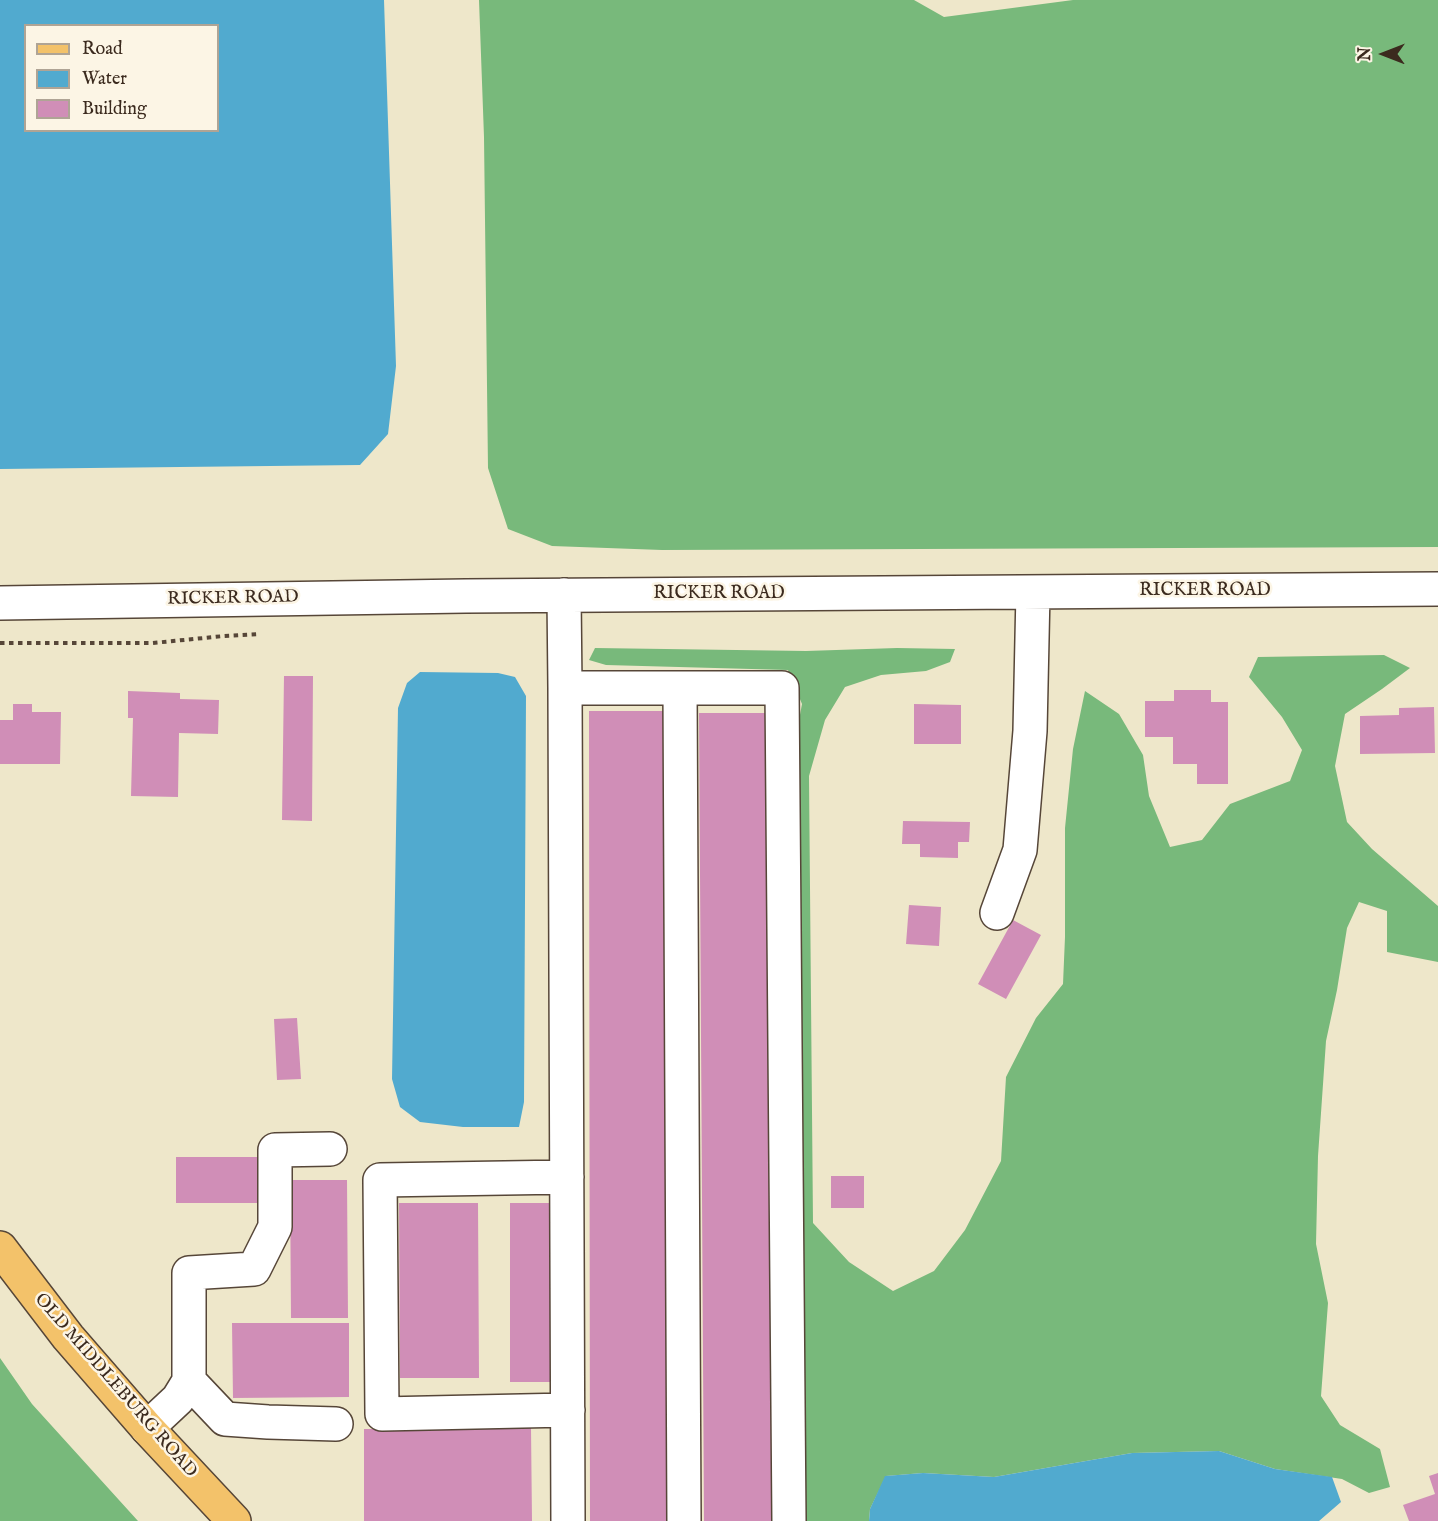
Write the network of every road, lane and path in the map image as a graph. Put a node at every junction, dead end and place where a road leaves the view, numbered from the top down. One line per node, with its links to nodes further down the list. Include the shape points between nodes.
1 (1438, 589): 2 (street, RICKER ROAD)
2 (1033, 592): 3 (street, RICKER ROAD); 7 (street, via 1030,731 1020,850)
3 (564, 595): 4 (street, RICKER ROAD); 5 (street)
4 (0, 603)
5 (565, 688): 6 (street); 9 (street)
6 (680, 688): 17 (street); 18 (street, via 782,688)
7 (997, 913)
8 (330, 1149): 11 (street, via 275,1150 275,1227 254,1269 189,1273)
9 (567, 1177): 12 (street); 12 (street, via 380,1180 380,1192 382,1414)
10 (0, 1248): 14 (main road, OLD MIDDLEBURG ROAD, via 68,1337)
11 (189, 1381): 13 (street, via 225,1419); 14 (street, via 178,1399)
12 (568, 1410): 16 (street)
13 (336, 1424)
14 (147, 1428): 15 (main road, OLD MIDDLEBURG ROAD)
15 (234, 1521)
16 (568, 1521)
17 (684, 1521)
18 (789, 1521)

